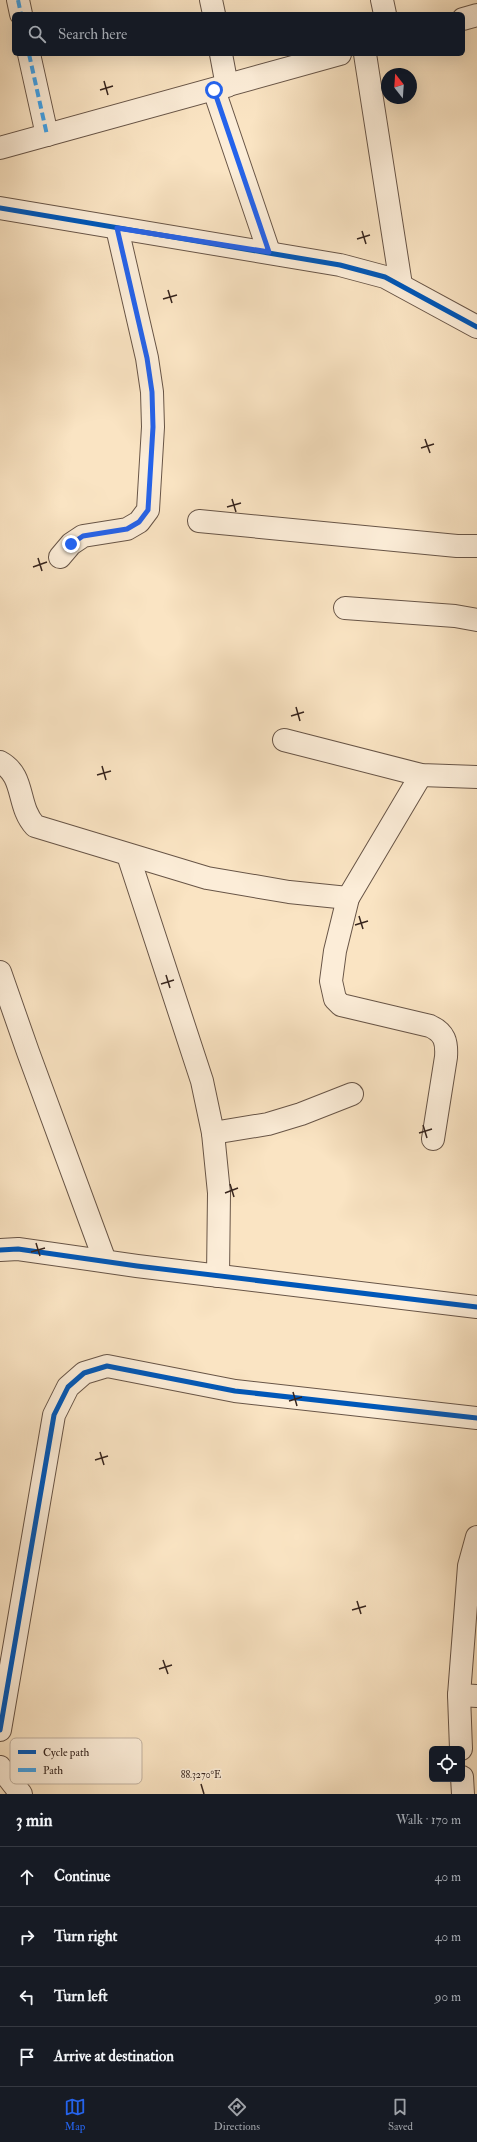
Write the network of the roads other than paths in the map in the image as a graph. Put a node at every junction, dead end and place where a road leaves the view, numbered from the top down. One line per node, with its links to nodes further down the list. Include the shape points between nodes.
1 (18, 0): 4 (street)
2 (211, 0): 5 (street)
3 (382, 0): 6 (street)
4 (21, 12)
5 (214, 12)
6 (385, 12)
7 (477, 15): 8 (street)
8 (465, 18)
9 (29, 56): 14 (street)
10 (221, 56): 13 (street)
11 (333, 56): 13 (street)
12 (366, 56): 19 (street)
13 (221, 88): 14 (street); 18 (street)
14 (47, 135): 15 (street)
15 (0, 148)
16 (0, 208): 17 (street)
17 (117, 228): 18 (street); 23 (street, via 147,358 152,392 153,427 148,510 139,522 127,529 83,536 71,544)
18 (269, 252): 19 (street, via 340,265 385,277)
19 (401, 285): 20 (street)
20 (477, 327)
21 (199, 521): 22 (street)
22 (477, 546)
23 (60, 557)
24 (345, 608): 25 (street)
25 (477, 620)
26 (284, 740): 28 (street)
27 (0, 762): 30 (street, via 12,772 20,789 27,818 35,826)
28 (421, 775): 29 (street); 31 (street)
29 (477, 777)
30 (128, 855): 31 (street, via 207,878 289,892); 34 (street, via 202,1081)
31 (348, 898): 35 (street, via 334,951 332,991 341,1005 430,1026 439,1030 444,1037 447,1045 446,1057)
32 (0, 972): 37 (street)
33 (352, 1094): 34 (street, via 268,1124)
34 (213, 1133): 38 (street, via 219,1193)
35 (433, 1139)
36 (0, 1250): 37 (street, via 18,1249)
37 (105, 1261): 38 (street)
38 (218, 1276): 39 (street)
39 (477, 1307)
40 (477, 1418): 43 (street, via 235,1392 107,1366 84,1373 68,1386 54,1415)
41 (477, 1537): 42 (street, via 469,1566)
42 (468, 1696): 44 (street)
43 (0, 1730)
44 (461, 1746)
45 (0, 1766): 46 (street)
46 (10, 1779)
47 (462, 1782): 50 (street)
48 (14, 1784): 49 (street)
49 (21, 1794)
50 (463, 1794)

